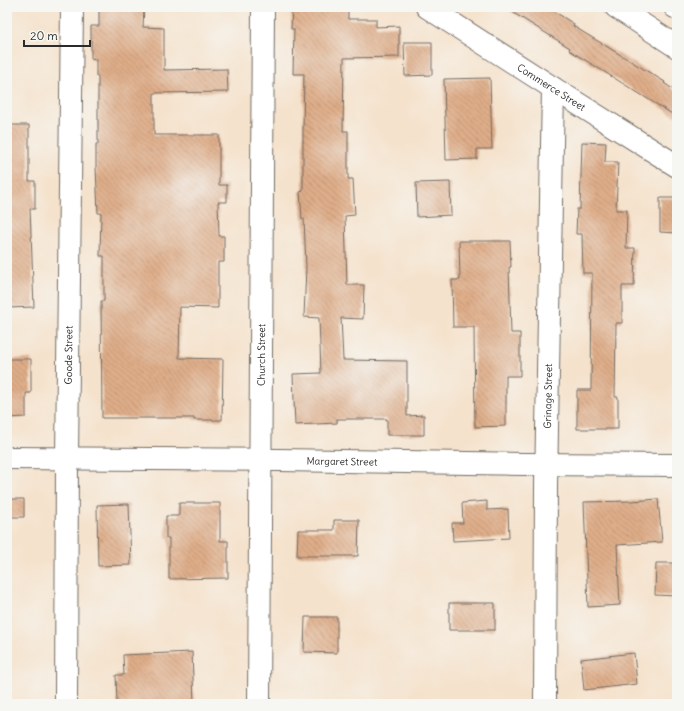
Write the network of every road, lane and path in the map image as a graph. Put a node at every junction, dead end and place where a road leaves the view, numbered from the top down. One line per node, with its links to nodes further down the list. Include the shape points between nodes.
1 (72, 7): 9 (street, Goode Street)
2 (263, 7): 10 (street, Church Street)
3 (427, 7): 6 (street, Commerce Street)
4 (616, 7): 5 (street)
5 (677, 47)
6 (553, 88): 7 (street, Commerce Street); 11 (street, Grinage Street)
7 (677, 166)
8 (7, 458): 9 (street, Margaret Street)
9 (67, 458): 10 (street, Margaret Street); 13 (street, Goode Street)
10 (261, 459): 11 (street, Margaret Street); 14 (street, Church Street)
11 (546, 464): 12 (street, Margaret Street); 15 (street, Grinage Street)
12 (677, 465)
13 (66, 704)
14 (259, 704)
15 (545, 704)

